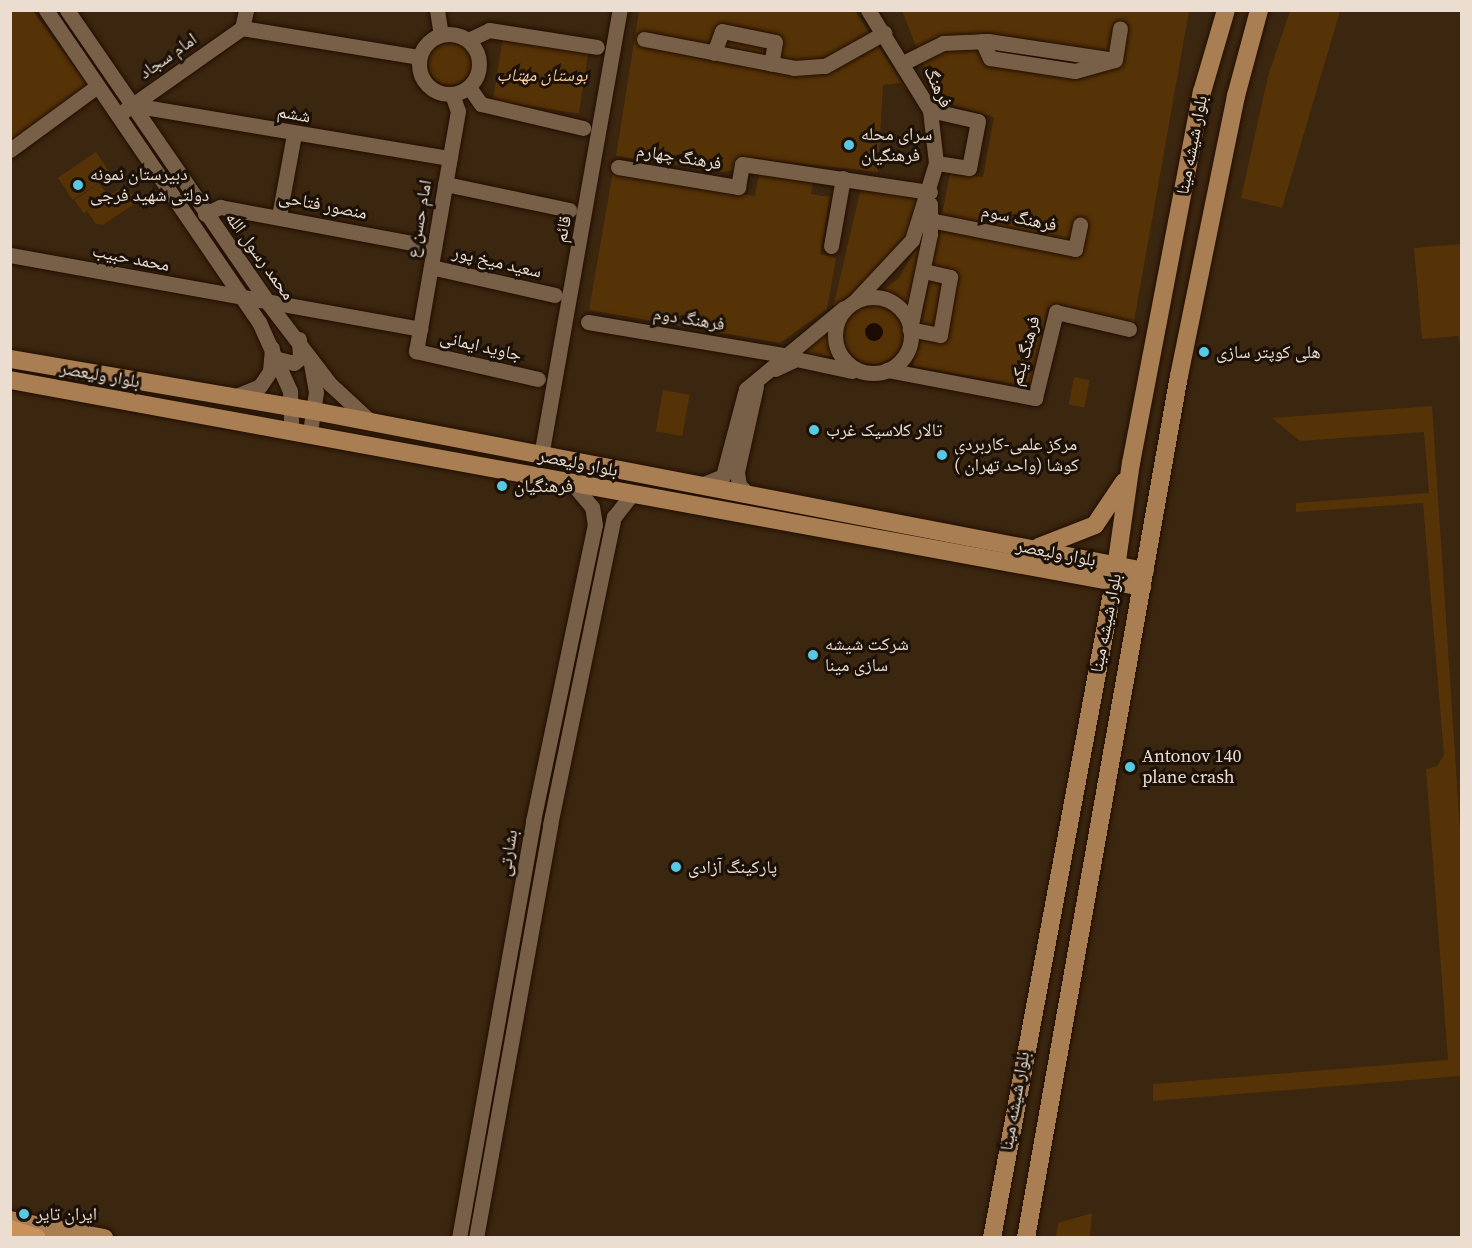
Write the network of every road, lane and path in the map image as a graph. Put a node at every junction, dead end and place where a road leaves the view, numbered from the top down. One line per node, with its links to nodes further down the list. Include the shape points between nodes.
1 (67, 10): 23 (street, محمد رسول الله)
2 (246, 10): 9 (street)
3 (437, 10): 12 (street)
4 (620, 10): 69 (street, قائم)
5 (868, 10): 11 (street, فرهنگ)
6 (1226, 10): 70 (main road, بلوار شیشه مینا, via 1202,92)
7 (1259, 10): 79 (main road, بلوار شیشه مینا, via 1231,119)
8 (46, 11): 20 (street, محمد رسول الله)
9 (243, 28): 17 (street); 23 (street, امام سجاد)
10 (1120, 28): 18 (street, via 1115,60 1075,71 990,58 982,41 943,43)
11 (884, 33): 18 (street, فرهنگ); 19 (street, via 825,66)
12 (441, 35): 14 (street); 17 (street)
13 (644, 39): 16 (street)
14 (468, 40): 15 (street, via 489,30); 21 (street, via 480,63)
15 (597, 47)
16 (714, 53): 19 (street); 19 (street, via 722,31 775,42)
17 (420, 57): 22 (street, via 426,84)
18 (903, 63): 24 (street, فرهنگ)
19 (771, 64)
20 (96, 87): 25 (street, محمد رسول الله); 28 (street)
21 (469, 87): 22 (street); 26 (street, via 481,104)
22 (452, 94): 29 (street, امام حسن ع, via 458,111)
23 (132, 105): 25 (street, امام سجاد); 27 (street, ششم); 36 (street, محمد رسول الله)
24 (930, 110): 30 (street, فرهنگ); 30 (street, via 978,121 969,168)
25 (117, 117): 46 (street, محمد رسول الله)
26 (583, 128)
27 (294, 134): 29 (street, ششم); 37 (street)
28 (10, 150)
29 (450, 158): 33 (street, امام حسن ع)
30 (936, 163): 34 (street, فرهنگ)
31 (618, 167): 32 (street, فرهنگ چهارم, via 738,187 742,164)
32 (843, 178): 34 (street, فرهنگ چهارم); 40 (street)
33 (445, 184): 35 (street); 41 (street, امام حسن ع)
34 (930, 192): 38 (street, فرهنگ); 48 (street, فرهنگ, via 912,240)
35 (569, 210)
36 (205, 214): 37 (street, منصور فتاحی, via 220,207); 47 (street, محمد رسول الله)
37 (279, 216): 41 (street, منصور فتاحی)
38 (930, 220): 39 (street, فرهنگ سوم, via 1075,249); 44 (street, فرهنگ)
39 (1080, 225)
40 (831, 246)
41 (434, 247): 43 (street, امام حسن ع)
42 (10, 255): 46 (street, محمد حبیب)
43 (431, 267): 45 (street, سعید میخ پور); 50 (street, امام حسن ع)
44 (924, 271): 51 (street, فرهنگ); 51 (street, via 950,277 940,335)
45 (555, 296)
46 (244, 299): 47 (street, محمد حبیب); 55 (street, محمد رسول الله)
47 (268, 303): 50 (street, محمد حبیب); 53 (street, محمد رسول الله)
48 (849, 305): 51 (street, via 890,301); 56 (street, فرهنگ); 59 (street, فرهنگ, via 836,323 837,348 853,367)
49 (588, 322): 56 (street, فرهنگ دوم)
50 (420, 329): 54 (street, امام حسن ع)
51 (910, 329): 58 (street, فرهنگ, via 906,354)
52 (1128, 329): 58 (street, فرهنگ یکم, via 1056,312 1035,398)
53 (299, 339): 55 (street, via 300,358 294,363); 65 (street, via 315,379); 66 (street, محمد رسول الله, via 330,384)
54 (416, 351): 61 (street, جاوید ایمانی)
55 (275, 352): 63 (street, via 270,371 260,386); 64 (street, محمد رسول الله)
56 (784, 354): 60 (street, فرهنگ)
57 (10, 359): 63 (main road, بلوار ولیعصر)
58 (887, 370): 59 (street)
59 (864, 372): 60 (street, via 796,359)
60 (761, 375): 71 (street, فرهنگ, via 746,389)
61 (538, 379)
62 (10, 380): 67 (main road, بلوار ولیعصر)
63 (230, 398): 64 (main road, بلوار ولیعصر)
64 (293, 409): 65 (main road, بلوار ولیعصر); 67 (street, محمد رسول الله)
65 (314, 411): 66 (main road, بلوار ولیعصر); 68 (street)
66 (373, 423): 69 (main road, بلوار ولیعصر)
67 (291, 429): 68 (main road, بلوار ولیعصر)
68 (310, 432): 72 (main road, بلوار ولیعصر)
69 (541, 456): 73 (main road, بلوار ولیعصر)
70 (1131, 463): 77 (main road, via 1110,509 1095,525); 78 (main road, بلوار شیشه مینا)
71 (731, 471): 73 (street); 75 (street)
72 (571, 482): 74 (main road, بلوار ولیعصر); 80 (street, بشارتی, via 592,507 595,525 533,820)
73 (702, 486): 75 (main road, بلوار ولیعصر); 76 (main road, via 712,500)
74 (632, 494): 76 (main road, بلوار ولیعصر); 81 (street, بشارتی, via 614,517 550,825)
75 (747, 504): 76 (main road, بلوار ولیعصر); 77 (main road, بلوار ولیعصر); 78 (main road, بلوار ولیعصر)
76 (705, 506)
77 (1032, 549): 78 (main road, بلوار ولیعصر)
78 (1116, 573): 79 (main road, بلوار ولیعصر); 88 (main road, بلوار شیشه مینا)
79 (1144, 579): 89 (main road, بلوار شیشه مینا)
80 (511, 966): 81 (street); 86 (street, بشارتی)
81 (527, 970): 87 (street, بشارتی)
82 (10, 1220): 85 (main road)
83 (10, 1229): 84 (highway)
84 (37, 1238)
85 (104, 1238)
86 (459, 1238)
87 (476, 1238)
88 (992, 1238)
89 (1026, 1238)

